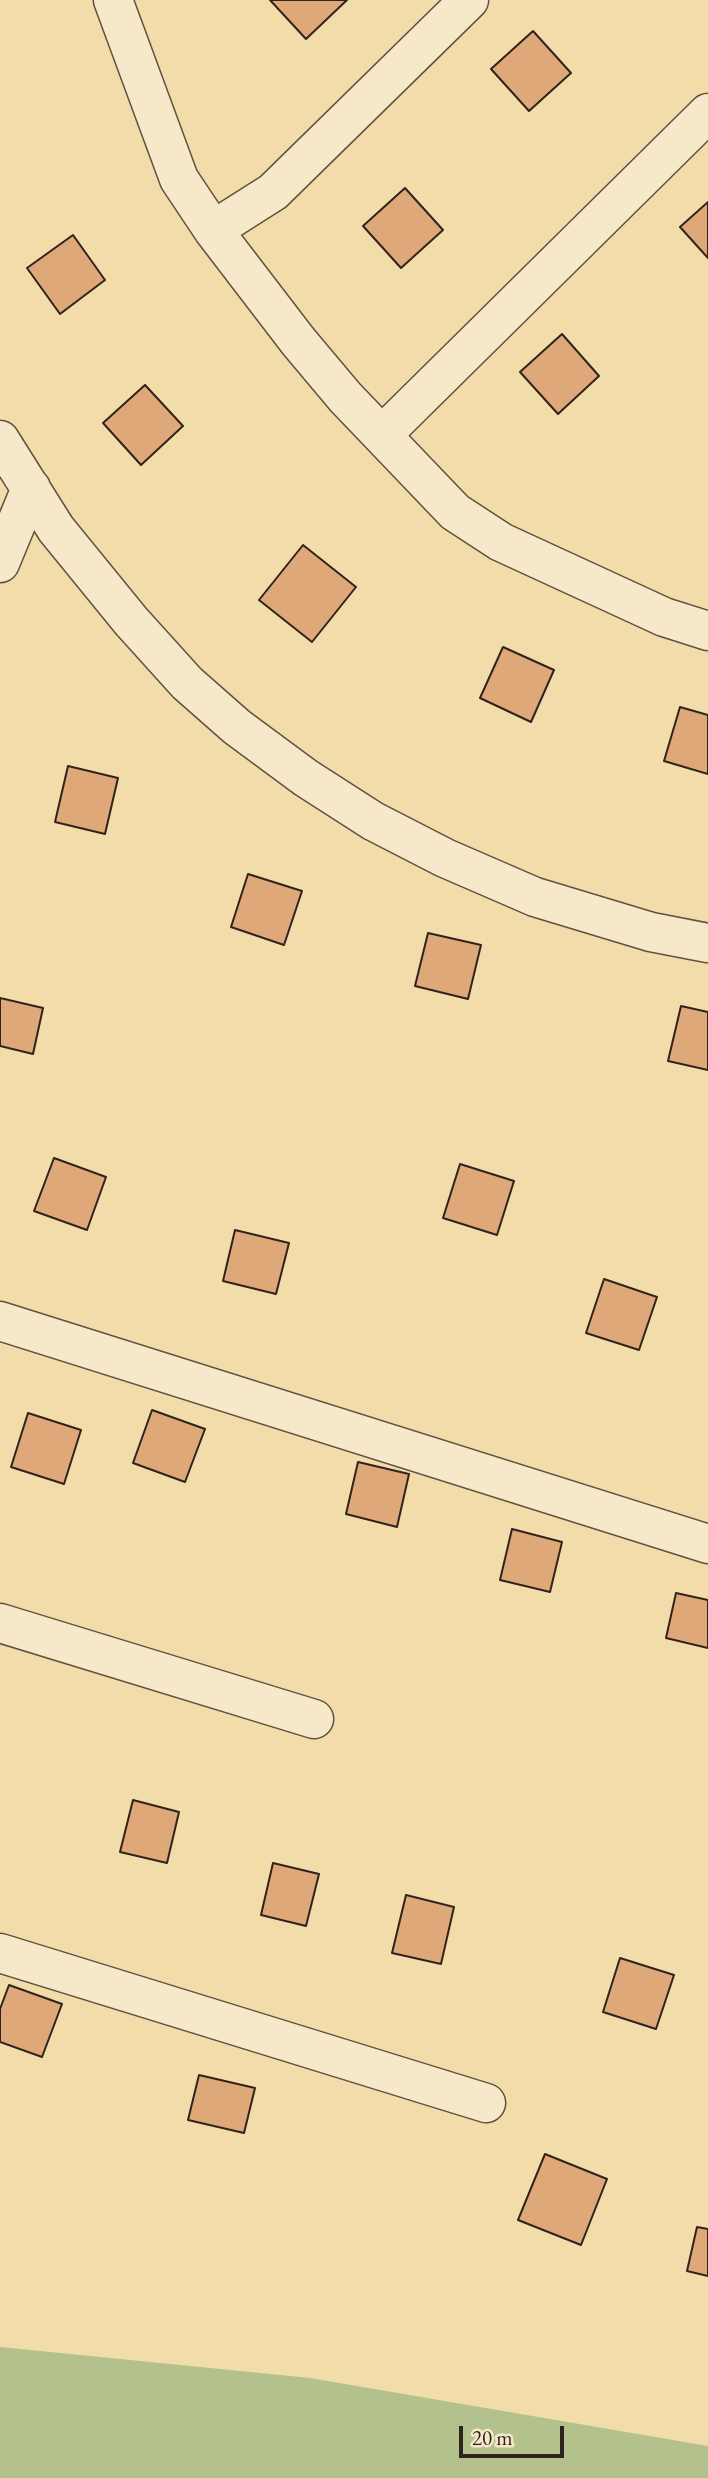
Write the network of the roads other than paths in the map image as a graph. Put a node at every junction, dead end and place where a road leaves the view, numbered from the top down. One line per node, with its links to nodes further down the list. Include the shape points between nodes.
1 (113, 0): 4 (street, via 179,179)
2 (469, 0): 4 (street, via 274,192)
3 (708, 113): 5 (street)
4 (213, 230): 5 (street, via 298,341)
5 (382, 435): 9 (street, via 455,512 501,542 664,617)
6 (0, 440): 7 (street)
7 (31, 488): 8 (street); 10 (street, via 55,529 187,683 306,778 445,859 535,897 651,932)
8 (0, 563)
9 (708, 631)
10 (708, 943)
11 (0, 1321): 12 (street)
12 (708, 1544)
13 (0, 1623): 14 (street)
14 (314, 1719)
15 (0, 1953): 16 (street)
16 (485, 2103)

